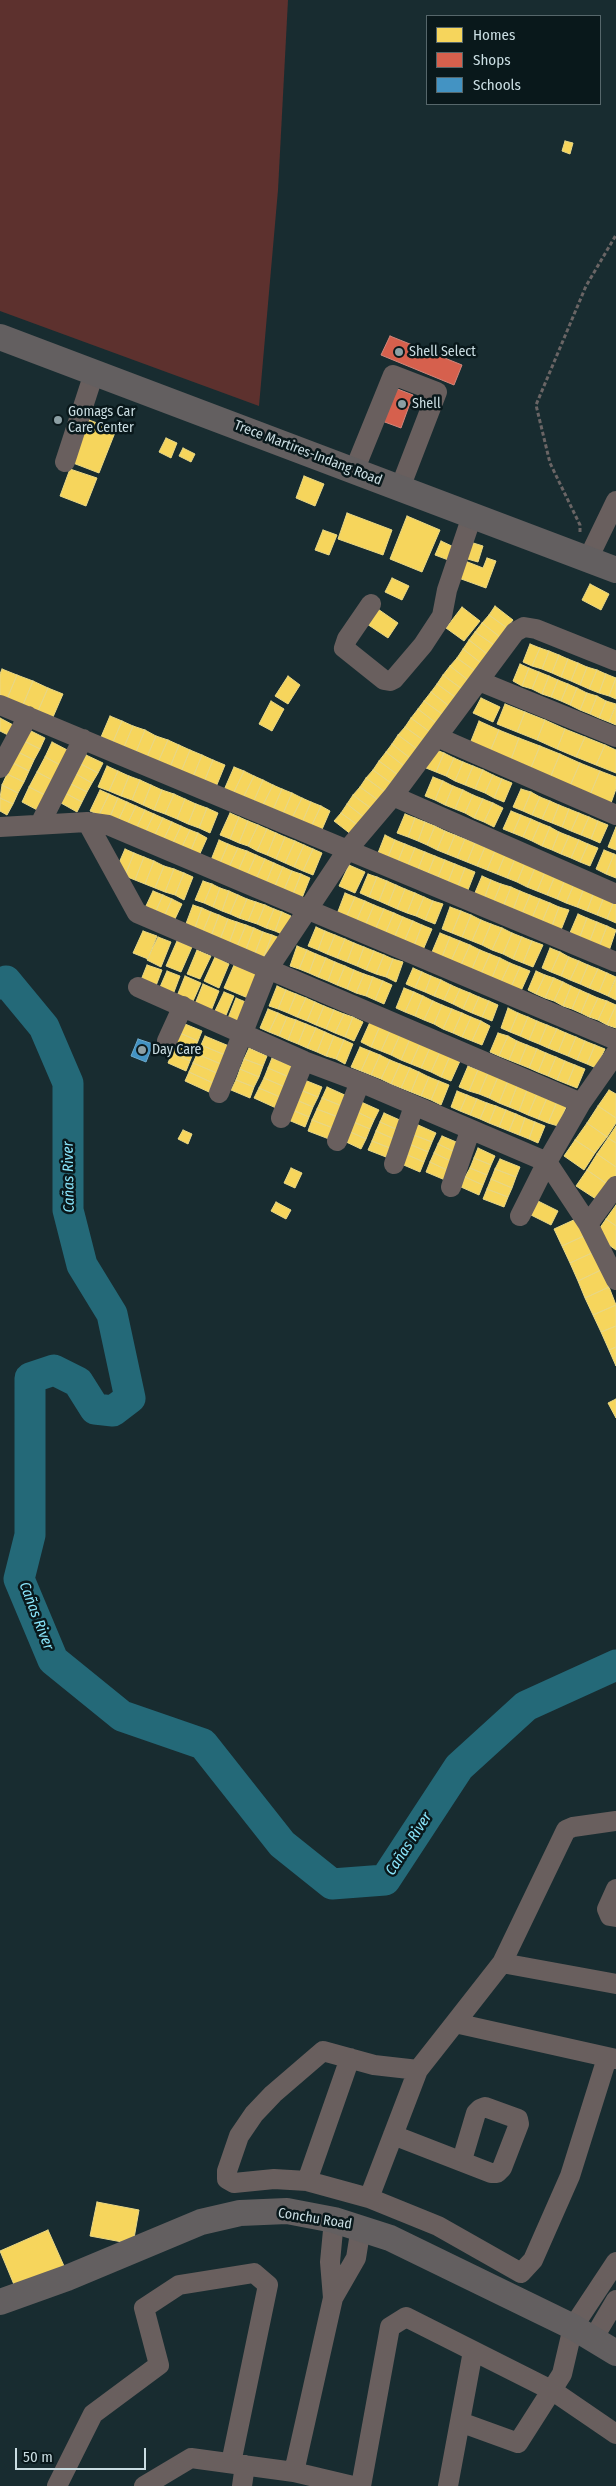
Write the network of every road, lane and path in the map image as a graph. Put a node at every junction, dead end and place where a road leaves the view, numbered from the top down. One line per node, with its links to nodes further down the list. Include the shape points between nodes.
1 (616, 235): 9 (path, via 586,286 536,405 550,463 580,525)
2 (0, 337): 3 (main road, Trece Martires-Indang Road)
3 (94, 373): 4 (street); 5 (main road, Trece Martires-Indang Road)
4 (65, 462)
5 (354, 471): 6 (main road, Trece Martires-Indang Road); 6 (street, via 393,375 437,392)
6 (400, 488): 8 (main road, Trece Martires-Indang Road)
7 (616, 501): 9 (street)
8 (472, 516): 9 (main road, Trece Martires-Indang Road); 11 (street, via 447,590 442,616 423,645 390,681 384,680 344,648)
9 (585, 558): 10 (main road, Trece Martires-Indang Road)
10 (616, 570)
11 (371, 604)
12 (616, 661): 13 (street, via 524,627 515,632)
13 (479, 681): 16 (street); 17 (street)
14 (0, 704): 15 (street)
15 (28, 716): 18 (street); 19 (street)
16 (437, 738): 20 (street); 21 (street)
17 (616, 738)
18 (83, 739): 23 (street); 25 (street)
19 (0, 768)
20 (393, 796): 25 (street); 26 (street)
21 (616, 814)
22 (87, 822): 23 (street); 27 (street, via 108,825); 29 (street, via 137,913)
23 (40, 824): 24 (street)
24 (0, 827)
25 (348, 849): 27 (street); 28 (street)
26 (616, 894)
27 (308, 909): 29 (street); 34 (street)
28 (616, 962)
29 (268, 969): 32 (street); 39 (street)
30 (138, 987): 31 (street)
31 (182, 1006): 32 (street); 33 (street)
32 (243, 1033): 36 (street); 38 (street)
33 (168, 1040)
34 (616, 1040)
35 (616, 1053): 39 (street)
36 (304, 1061): 37 (street); 41 (street)
37 (360, 1082): 40 (street); 43 (street)
38 (219, 1093)
39 (581, 1103): 44 (street)
40 (414, 1106): 42 (street); 45 (street)
41 (281, 1118)
42 (470, 1131): 44 (street); 47 (street)
43 (337, 1141)
44 (546, 1162): 48 (street); 49 (street)
45 (394, 1164)
46 (616, 1186): 49 (street)
47 (451, 1187)
48 (520, 1216)
49 (588, 1224): 50 (street)
50 (616, 1280)
51 (616, 1821): 54 (street, via 566,1830)
52 (616, 1889): 53 (street, via 607,1909 610,1916)
53 (616, 1917)
54 (502, 1963): 55 (street); 56 (street)
55 (616, 1984)
56 (455, 2024): 58 (street); 59 (street)
57 (350, 2058): 59 (street, via 374,2065); 62 (street); 62 (street, via 323,2052 273,2094 239,2136 227,2171 227,2179 234,2183 274,2179)
58 (612, 2058): 63 (street, via 570,2176 533,2260 521,2273 438,2226)
59 (418, 2070): 60 (street)
60 (393, 2135): 61 (street); 63 (street)
61 (462, 2160)
62 (307, 2181): 63 (street)
63 (369, 2198)
64 (334, 2220): 65 (main road, Conchu Road); 67 (street, via 330,2262); 69 (main road, Conchu Road, via 287,2211 240,2213 201,2222)
65 (362, 2227): 67 (street, via 356,2258); 70 (main road, Conchu Road)
66 (616, 2262): 70 (street)
67 (333, 2298): 77 (street)
68 (616, 2300): 70 (street)
69 (0, 2302)
70 (583, 2333): 72 (main road, Conchu Road); 73 (street)
71 (473, 2351): 73 (street); 74 (street); 82 (street, via 406,2317 390,2327)
72 (616, 2353)
73 (552, 2391): 74 (street, via 518,2443); 75 (street)
74 (460, 2422): 83 (street)
75 (616, 2434)
76 (238, 2464): 77 (street); 78 (street, via 191,2458); 80 (street, via 268,2285 254,2273 179,2286 144,2308 159,2365 93,2414); 81 (street)
77 (294, 2472): 79 (street)
78 (146, 2485)
79 (346, 2485)
80 (57, 2486)
81 (242, 2486)
82 (361, 2486)
83 (448, 2486)

